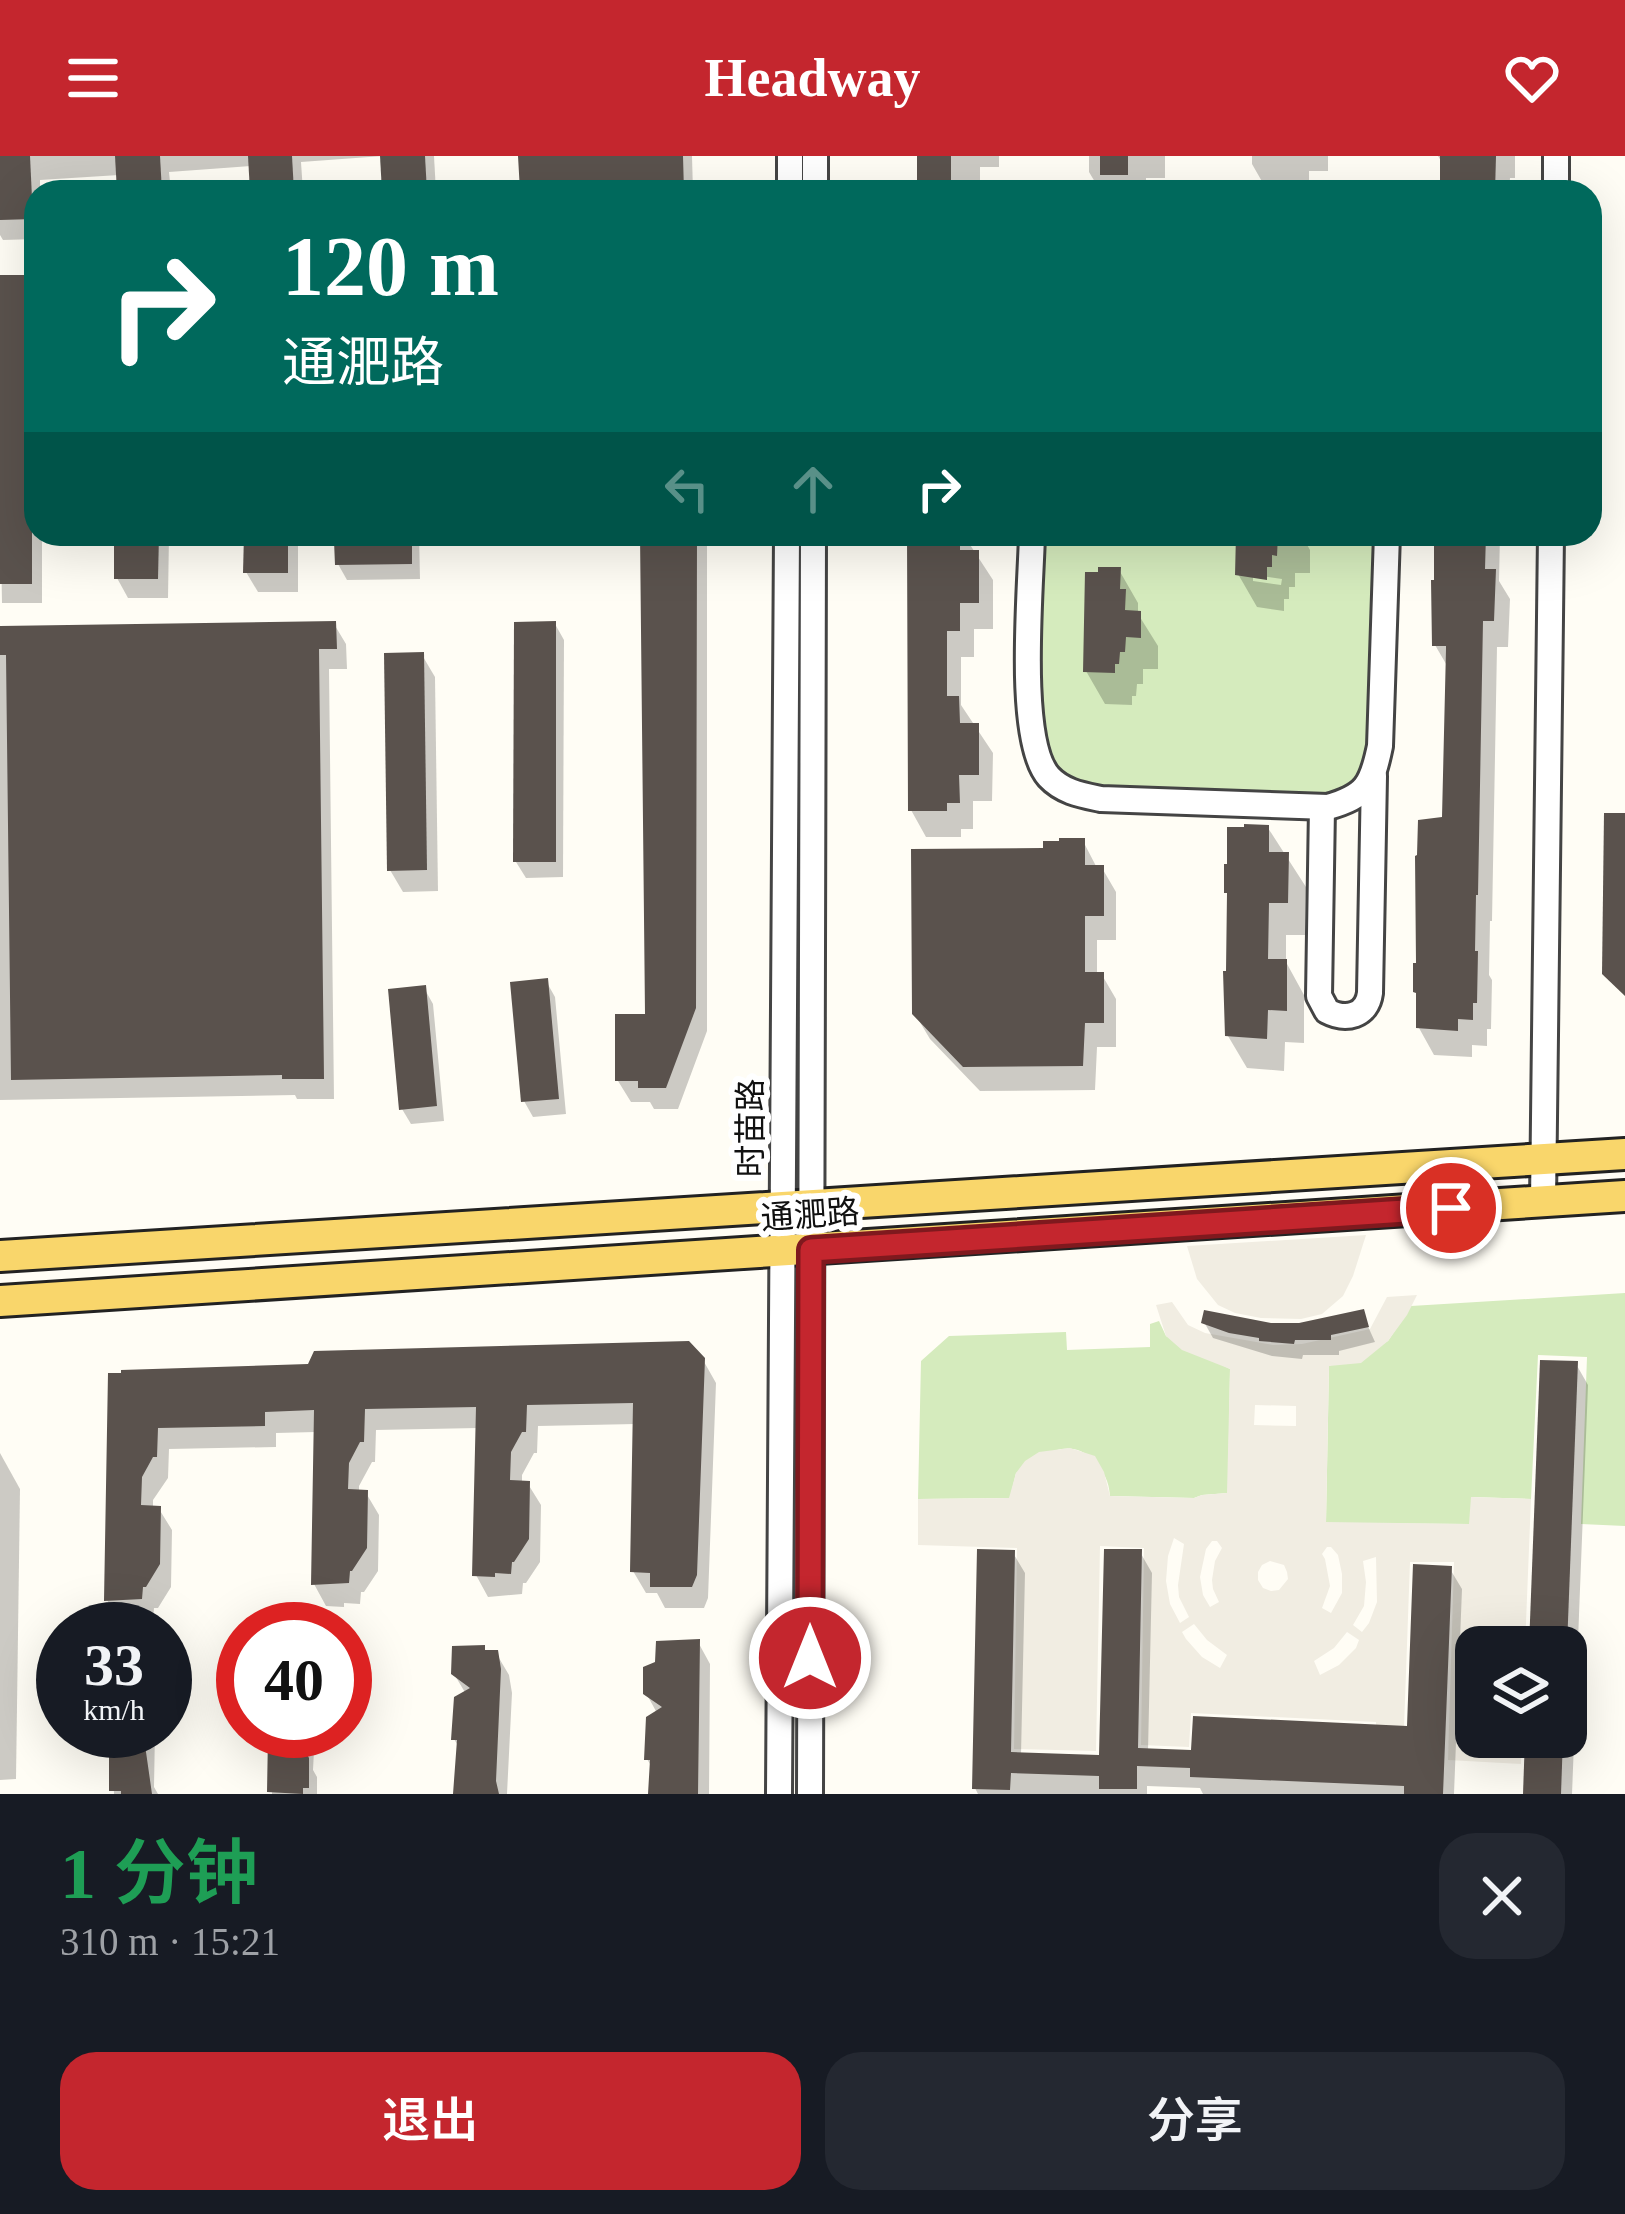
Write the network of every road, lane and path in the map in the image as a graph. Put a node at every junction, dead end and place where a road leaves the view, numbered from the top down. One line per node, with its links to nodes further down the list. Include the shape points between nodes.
1 (788, 546): 12 (street, 时苗路)
2 (813, 546): 12 (street, 时苗路)
3 (1032, 546): 7 (street, via 1028,715 1049,776 1072,793 1101,799)
4 (1388, 546): 6 (street)
5 (1551, 546): 9 (street)
6 (1374, 776): 7 (street, via 1356,799); 7 (street, via 1370,993 1350,1016 1327,1011 1319,996)
7 (1322, 807)
8 (1625, 1154): 9 (main road, 通淝路)
9 (1543, 1160): 11 (street); 12 (main road, 通淝路)
10 (1625, 1196): 11 (main road, 通淝路)
11 (1543, 1202): 13 (main road, 通淝路)
12 (796, 1206): 13 (street, 时苗路); 14 (main road, 通淝路)
13 (797, 1251): 15 (main road, 通淝路); 16 (street, 时苗路); 17 (street, 时苗路)
14 (0, 1256)
15 (0, 1301)
16 (779, 1794)
17 (810, 1794)

